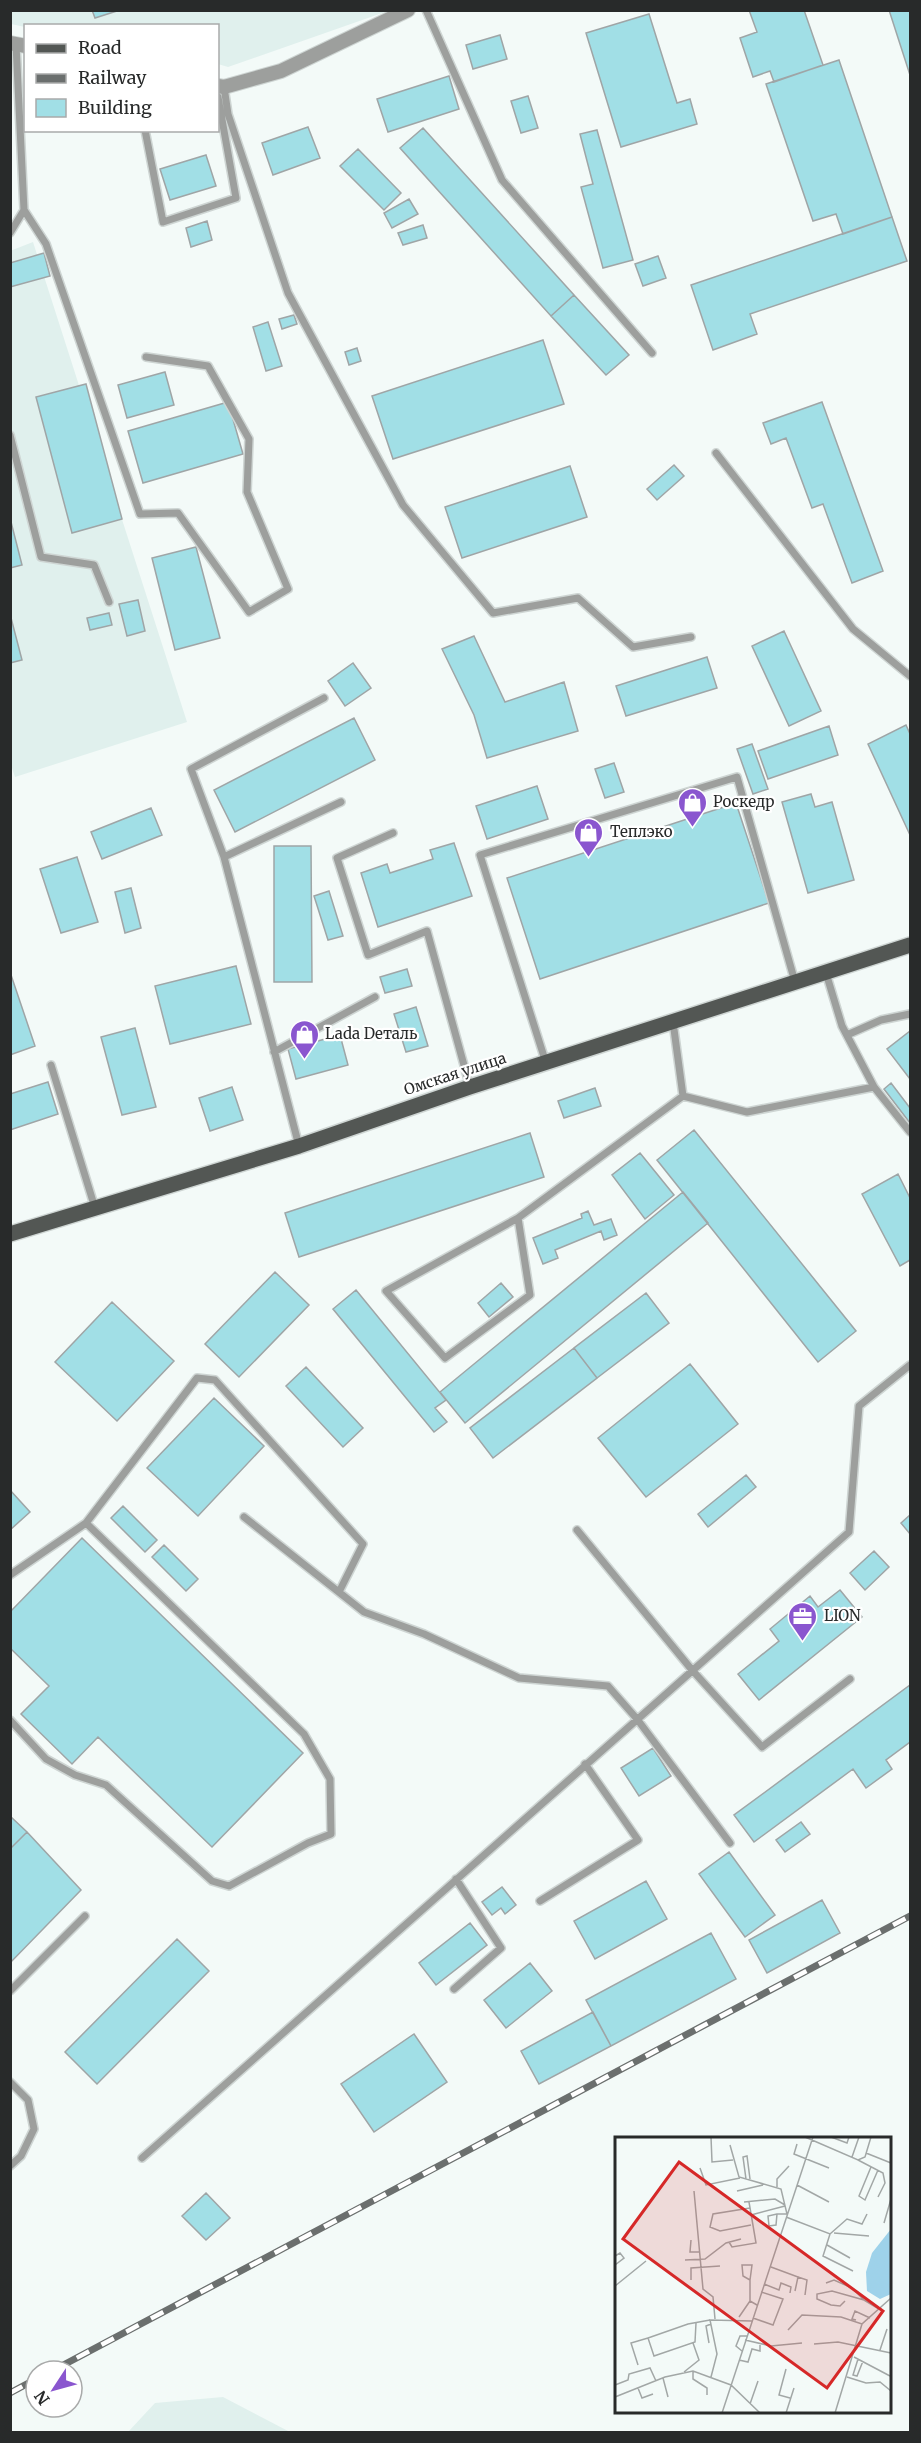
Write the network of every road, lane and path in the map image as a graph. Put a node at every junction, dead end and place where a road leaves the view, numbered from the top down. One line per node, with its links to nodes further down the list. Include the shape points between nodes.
1 (408, 10): 4 (street, via 281,71)
2 (426, 10): 8 (lane, via 502,180)
3 (17, 44): 6 (lane)
4 (220, 90): 5 (lane, via 236,198 163,222); 13 (lane, via 288,293 402,505 493,613 579,598 633,647)
5 (145, 132)
6 (24, 210): 7 (lane); 9 (lane, via 46,244 140,514 178,513 249,612 288,589 247,492 249,439 208,366)
7 (10, 233)
8 (652, 352)
9 (146, 357)
10 (10, 435): 12 (lane, via 41,557 94,565)
11 (716, 453): 14 (lane, via 853,628)
12 (109, 602)
13 (691, 637)
14 (910, 676)
15 (324, 698): 18 (lane, via 191,769)
16 (342, 802): 18 (lane)
17 (393, 833): 29 (lane, via 337,858 368,955 426,931)
18 (224, 857): 26 (lane)
19 (910, 945): 20 (main road, Омская улица)
20 (826, 973): 21 (main road, Омская улица); 25 (lane)
21 (796, 984): 24 (main road, Омская улица); 27 (lane, via 737,777 480,855)
22 (375, 997): 26 (lane)
23 (910, 1014): 25 (lane, via 881,1020)
24 (673, 1022): 27 (main road, Омская улица); 31 (lane)
25 (847, 1035): 30 (lane)
26 (274, 1052): 33 (lane)
27 (546, 1063): 29 (main road, Омская улица)
28 (51, 1065): 34 (lane)
29 (470, 1087): 33 (main road, Омская улица)
30 (874, 1087): 31 (lane, via 747,1112); 32 (lane)
31 (683, 1096): 35 (lane)
32 (910, 1132)
33 (299, 1146): 34 (main road, Омская улица)
34 (95, 1208): 36 (main road, Омская улица)
35 (518, 1218): 35 (lane, via 530,1295 446,1358 386,1291)
36 (10, 1234)
37 (910, 1365): 43 (lane, via 860,1406 849,1532)
38 (244, 1517): 42 (lane)
39 (86, 1523): 41 (lane); 42 (lane, via 197,1378 215,1380 363,1544); 46 (lane, via 304,1734 330,1779 331,1834 229,1886 212,1881 106,1785 75,1775 46,1759)
40 (577, 1530): 43 (lane)
41 (10, 1575)
42 (339, 1592): 45 (lane, via 364,1612 424,1634 519,1678 608,1686)
43 (692, 1670): 44 (lane, via 762,1748); 45 (lane)
44 (850, 1679)
45 (637, 1719): 47 (lane); 48 (lane)
46 (10, 1720)
47 (585, 1764): 49 (lane); 50 (lane, via 638,1840)
48 (730, 1842)
49 (456, 1879): 52 (lane, via 501,1947); 55 (lane)
50 (540, 1901)
51 (85, 1916): 53 (lane)
52 (454, 1989)
53 (10, 1991)
54 (10, 2082): 56 (lane, via 28,2100 34,2129 21,2156)
55 (142, 2158)
56 (10, 2166)

